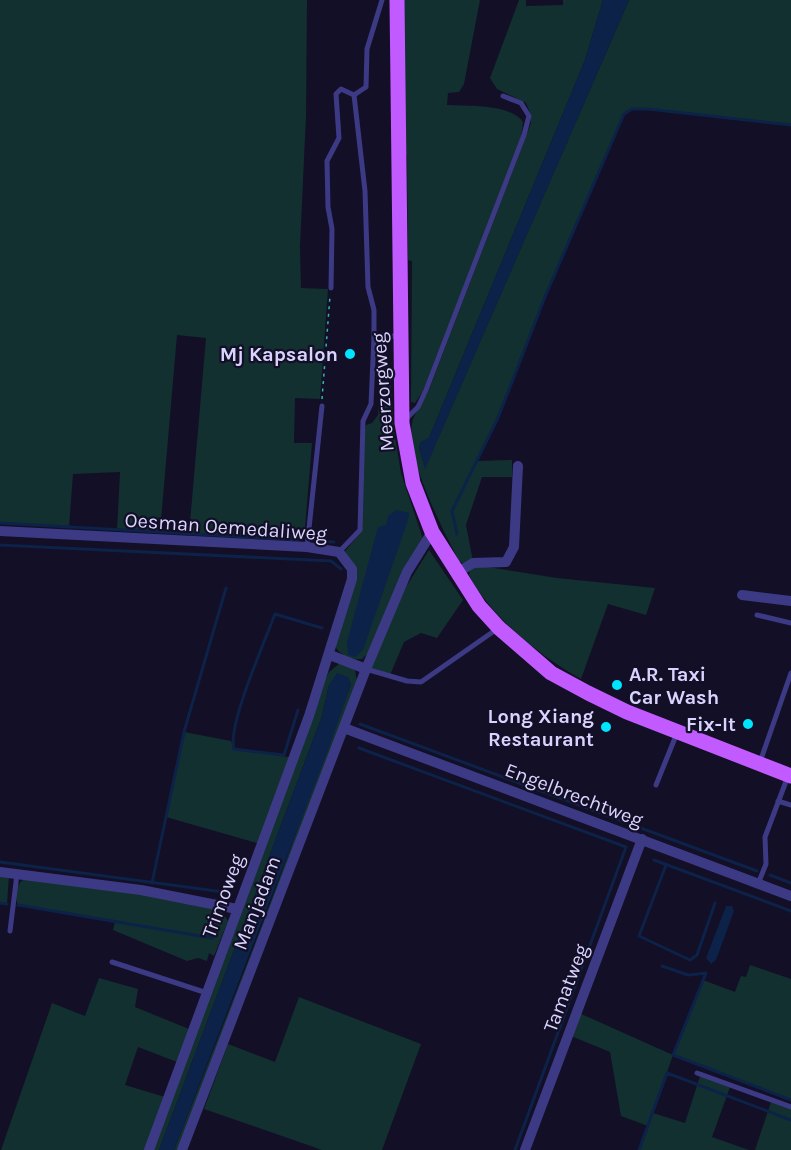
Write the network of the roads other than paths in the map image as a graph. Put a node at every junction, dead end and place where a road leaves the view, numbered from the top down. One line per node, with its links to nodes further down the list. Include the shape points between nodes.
1 (382, 0): 3 (lane, via 367,49 366,87)
2 (397, 0): 6 (main road, Meerzorgweg)
3 (354, 95): 5 (lane, via 341,89 336,94 339,138 327,161); 7 (lane, via 365,190)
4 (503, 96): 9 (lane, via 521,103 529,116 524,135 426,390 418,407)
5 (331, 288)
6 (400, 336): 7 (lane); 9 (main road, Meerzorgweg)
7 (374, 337): 14 (lane, via 371,404 363,422 360,530)
8 (322, 406): 13 (lane)
9 (402, 423): 12 (main road, Meerzorgweg, via 413,483)
10 (518, 466): 15 (street, via 511,556 506,562 473,563)
11 (0, 531): 13 (street, Oesman Oemedaliweg)
12 (432, 531): 15 (main road, Meerzorgweg); 22 (street, Manjadam, via 407,572)
13 (307, 548): 14 (street, Oesman Oemedaliweg)
14 (339, 552): 21 (street, Oesman Oemedaliweg, via 352,569 352,579)
15 (458, 573): 20 (main road, Meerzorgweg)
16 (742, 595): 17 (street)
17 (791, 601)
18 (758, 615): 19 (lane)
19 (791, 623)
20 (498, 628): 22 (lane, via 421,682); 25 (main road, Meerzorgweg, via 551,673 627,712)
21 (333, 656): 22 (street); 36 (street, Trimoweg)
22 (363, 668): 24 (street, Manjadam)
23 (791, 673): 26 (lane)
24 (344, 728): 31 (street, Engelbrechtweg); 43 (street, Manjadam)
25 (678, 731): 26 (main road, Meerzorgweg); 28 (lane)
26 (760, 764): 27 (main road, Meerzorgweg)
27 (790, 775): 29 (lane)
28 (656, 785)
29 (778, 801): 30 (lane); 34 (lane, via 765,837 766,864)
30 (791, 805)
31 (642, 840): 34 (street, Engelbrechtweg); 44 (street, Tamatweg)
32 (0, 872): 33 (street)
33 (17, 874): 36 (street, via 141,890); 37 (lane)
34 (758, 884): 35 (street, Engelbrechtweg)
35 (791, 896)
36 (237, 909): 39 (street, Trimoweg)
37 (10, 931)
38 (112, 962): 39 (lane)
39 (207, 993): 42 (street, Trimoweg)
40 (697, 1073): 41 (lane)
41 (791, 1107)
42 (149, 1150)
43 (182, 1150)
44 (525, 1150)

